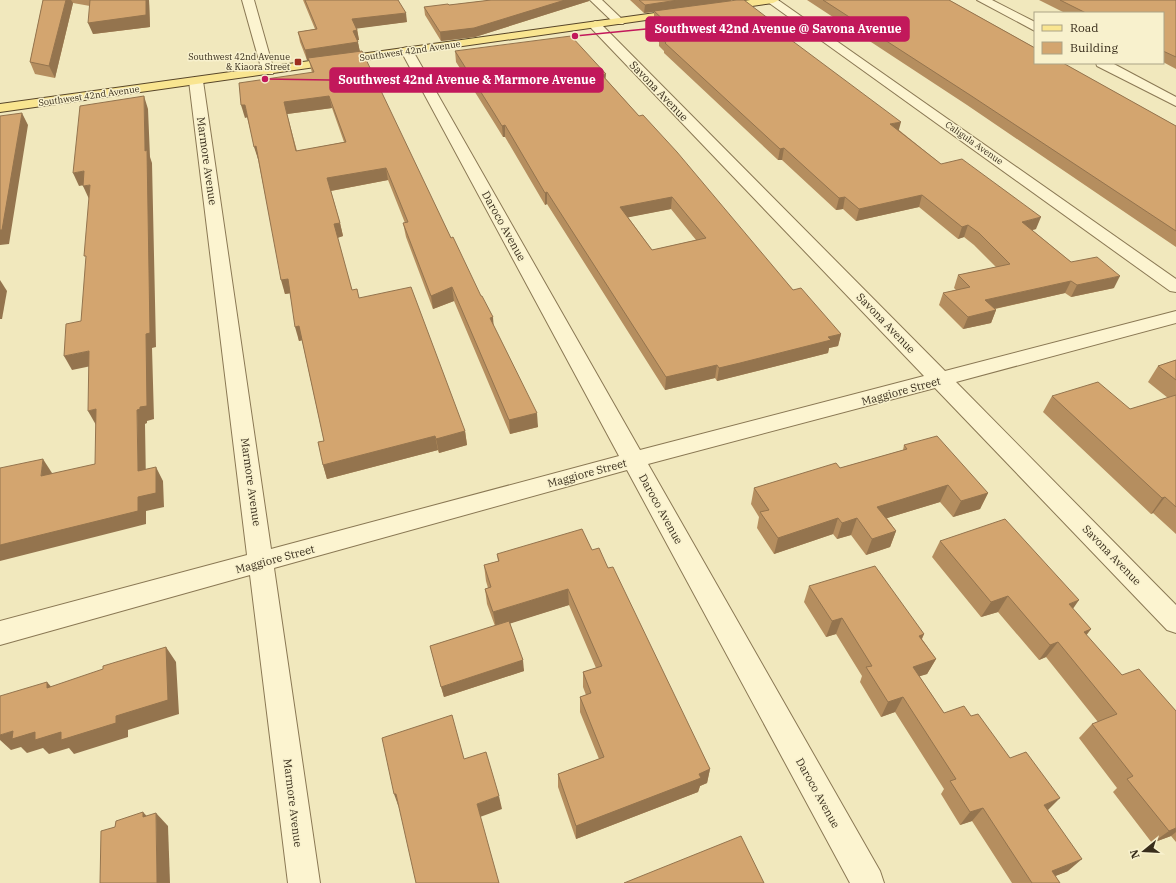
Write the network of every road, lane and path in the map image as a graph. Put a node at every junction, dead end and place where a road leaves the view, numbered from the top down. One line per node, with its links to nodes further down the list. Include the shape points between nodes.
1 (248, 0): 12 (street)
2 (596, 0): 7 (street)
3 (772, 0): 5 (main road); 16 (street, Caligula Avenue)
4 (983, 0): 9 (street)
5 (710, 9)
6 (695, 11): 7 (main road, Southwest 42nd Avenue)
7 (619, 22): 8 (main road, Southwest 42nd Avenue)
8 (595, 25): 10 (main road, Southwest 42nd Avenue); 18 (street, Savona Avenue)
9 (1034, 26)
10 (407, 51): 12 (main road, Southwest 42nd Avenue); 19 (street, Daroco Avenue)
11 (1104, 64): 14 (street)
12 (268, 71): 13 (main road, Southwest 42nd Avenue)
13 (196, 81): 15 (main road, Southwest 42nd Avenue); 20 (street, Marmore Avenue)
14 (1176, 102)
15 (0, 108)
16 (1176, 287)
17 (1176, 317): 18 (street, Maggiore Street)
18 (941, 380): 19 (street, Maggiore Street); 21 (street, Savona Avenue)
19 (634, 460): 20 (street, Maggiore Street); 24 (street, Daroco Avenue)
20 (261, 563): 22 (street, Maggiore Street); 23 (street, Marmore Avenue)
21 (1176, 622)
22 (0, 633)
23 (304, 883)
24 (868, 883)

